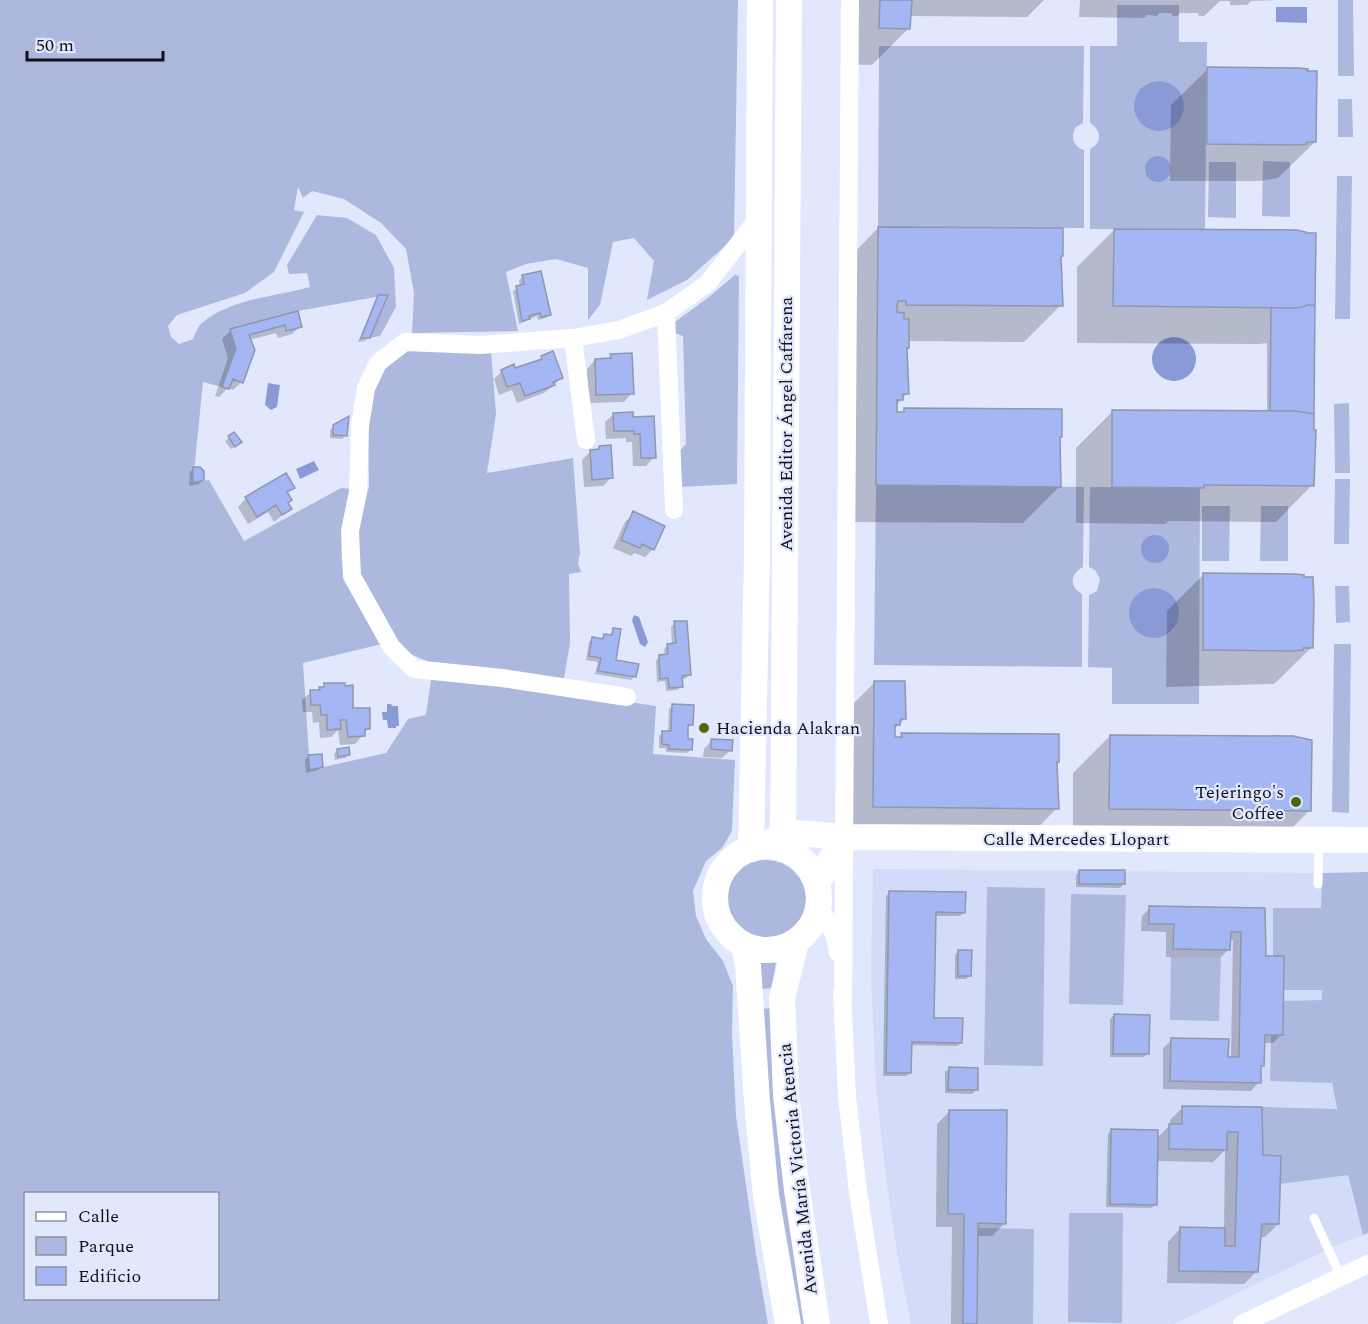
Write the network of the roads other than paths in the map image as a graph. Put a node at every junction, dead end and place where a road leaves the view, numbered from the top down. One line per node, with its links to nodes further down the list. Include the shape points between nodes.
1 (760, 0): 4 (main road, Avenida Editor Ángel Caffarena)
2 (789, 0): 13 (main road, Avenida Editor Ángel Caffarena)
3 (850, 0): 10 (street)
4 (759, 217): 5 (street, via 708,283); 13 (main road, Avenida Editor Ángel Caffarena, via 757,554)
5 (666, 313): 6 (street, via 619,330); 8 (street)
6 (573, 338): 7 (street); 9 (street, via 480,345 405,342 378,363 366,388 360,426 358,492 350,531 352,576 392,648 414,669)
7 (586, 440)
8 (674, 510)
9 (627, 697)
10 (844, 837): 11 (main road, Calle Mercedes Llopart); 13 (main road, Calle Mercedes Llopart); 15 (main road); 18 (street)
11 (1319, 840): 12 (main road, Calle Mercedes Llopart); 14 (lane)
12 (1368, 840)
13 (771, 844): 15 (main road, via 805,862); 17 (main road, via 737,856 718,880 716,910 722,925)
14 (1318, 884)
15 (818, 895): 16 (main road, via 811,927); 18 (street, via 835,936)
16 (796, 942): 17 (main road, via 770,951); 23 (main road, Avenida María Victoria Atencia, via 782,998 786,1095)
17 (744, 946): 22 (main road, Avenida María Victoria Atencia, via 766,1196)
18 (843, 1002): 24 (street, via 848,1106)
19 (1314, 1218): 21 (lane)
20 (1368, 1264): 21 (street)
21 (1341, 1277): 25 (street)
22 (788, 1324)
23 (818, 1324)
24 (879, 1324)
25 (1242, 1324)

